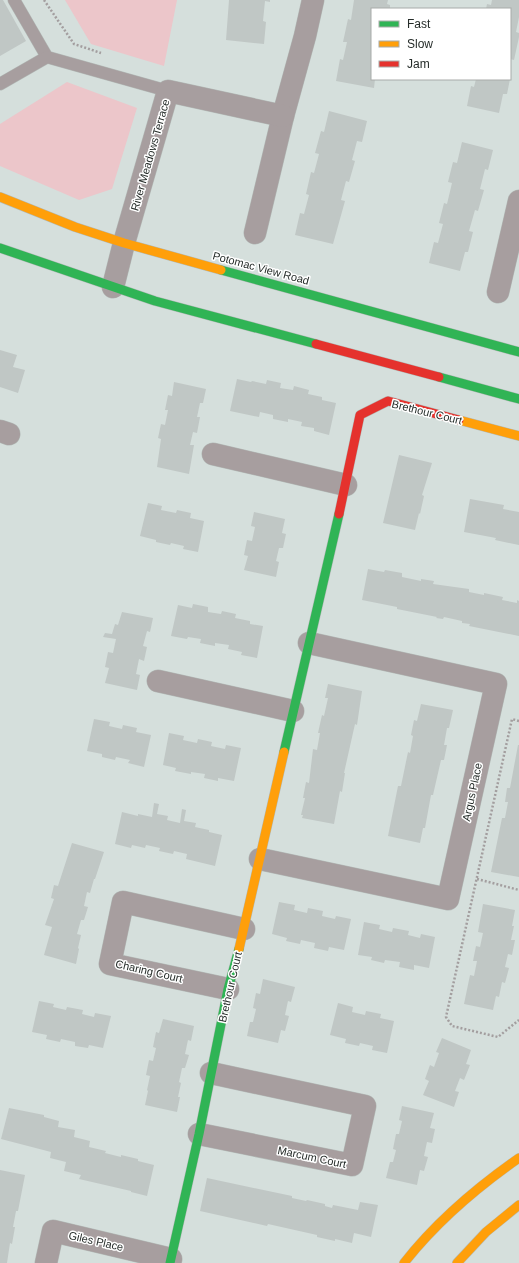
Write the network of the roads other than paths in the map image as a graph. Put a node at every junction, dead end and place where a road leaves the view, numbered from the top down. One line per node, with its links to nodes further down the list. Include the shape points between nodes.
1 (14, 0): 3 (lane)
2 (313, 0): 6 (street)
3 (47, 58): 4 (lane); 5 (lane)
4 (0, 84)
5 (168, 91): 6 (street, River Meadows Terrace); 10 (street, River Meadows Terrace)
6 (283, 116): 9 (street)
7 (0, 196): 10 (street, Potomac View Road, via 75,227)
8 (519, 201): 13 (street)
9 (255, 233)
10 (124, 243): 12 (street, River Meadows Terrace); 14 (street, Potomac View Road)
11 (0, 248): 12 (street)
12 (113, 287): 15 (street, via 155,301)
13 (498, 292)
14 (519, 352)
15 (519, 399)
16 (519, 436): 18 (street, Brethour Court, via 388,401 360,415)
17 (213, 454): 18 (street)
18 (346, 485): 19 (street, Brethour Court)
19 (309, 643): 21 (street, Brethour Court); 22 (street, Argus Place, via 496,684 448,899)
20 (158, 681): 21 (street)
21 (293, 711): 22 (street, Brethour Court)
22 (260, 859): 23 (street, Brethour Court)
23 (244, 929): 24 (street, Brethour Court); 24 (street, Charing Court, via 123,902 110,964)
24 (228, 989): 25 (street, Brethour Court)
25 (211, 1073): 26 (street, Brethour Court); 26 (street, Marcum Court, via 365,1106 352,1165)
26 (199, 1134): 29 (street, Brethour Court)
27 (519, 1158): 31 (street, via 494,1174 461,1202)
28 (519, 1205): 32 (street, via 498,1221)
29 (170, 1261): 30 (street, Giles Place, via 53,1231)
30 (46, 1263)
31 (404, 1263)
32 (457, 1263)

